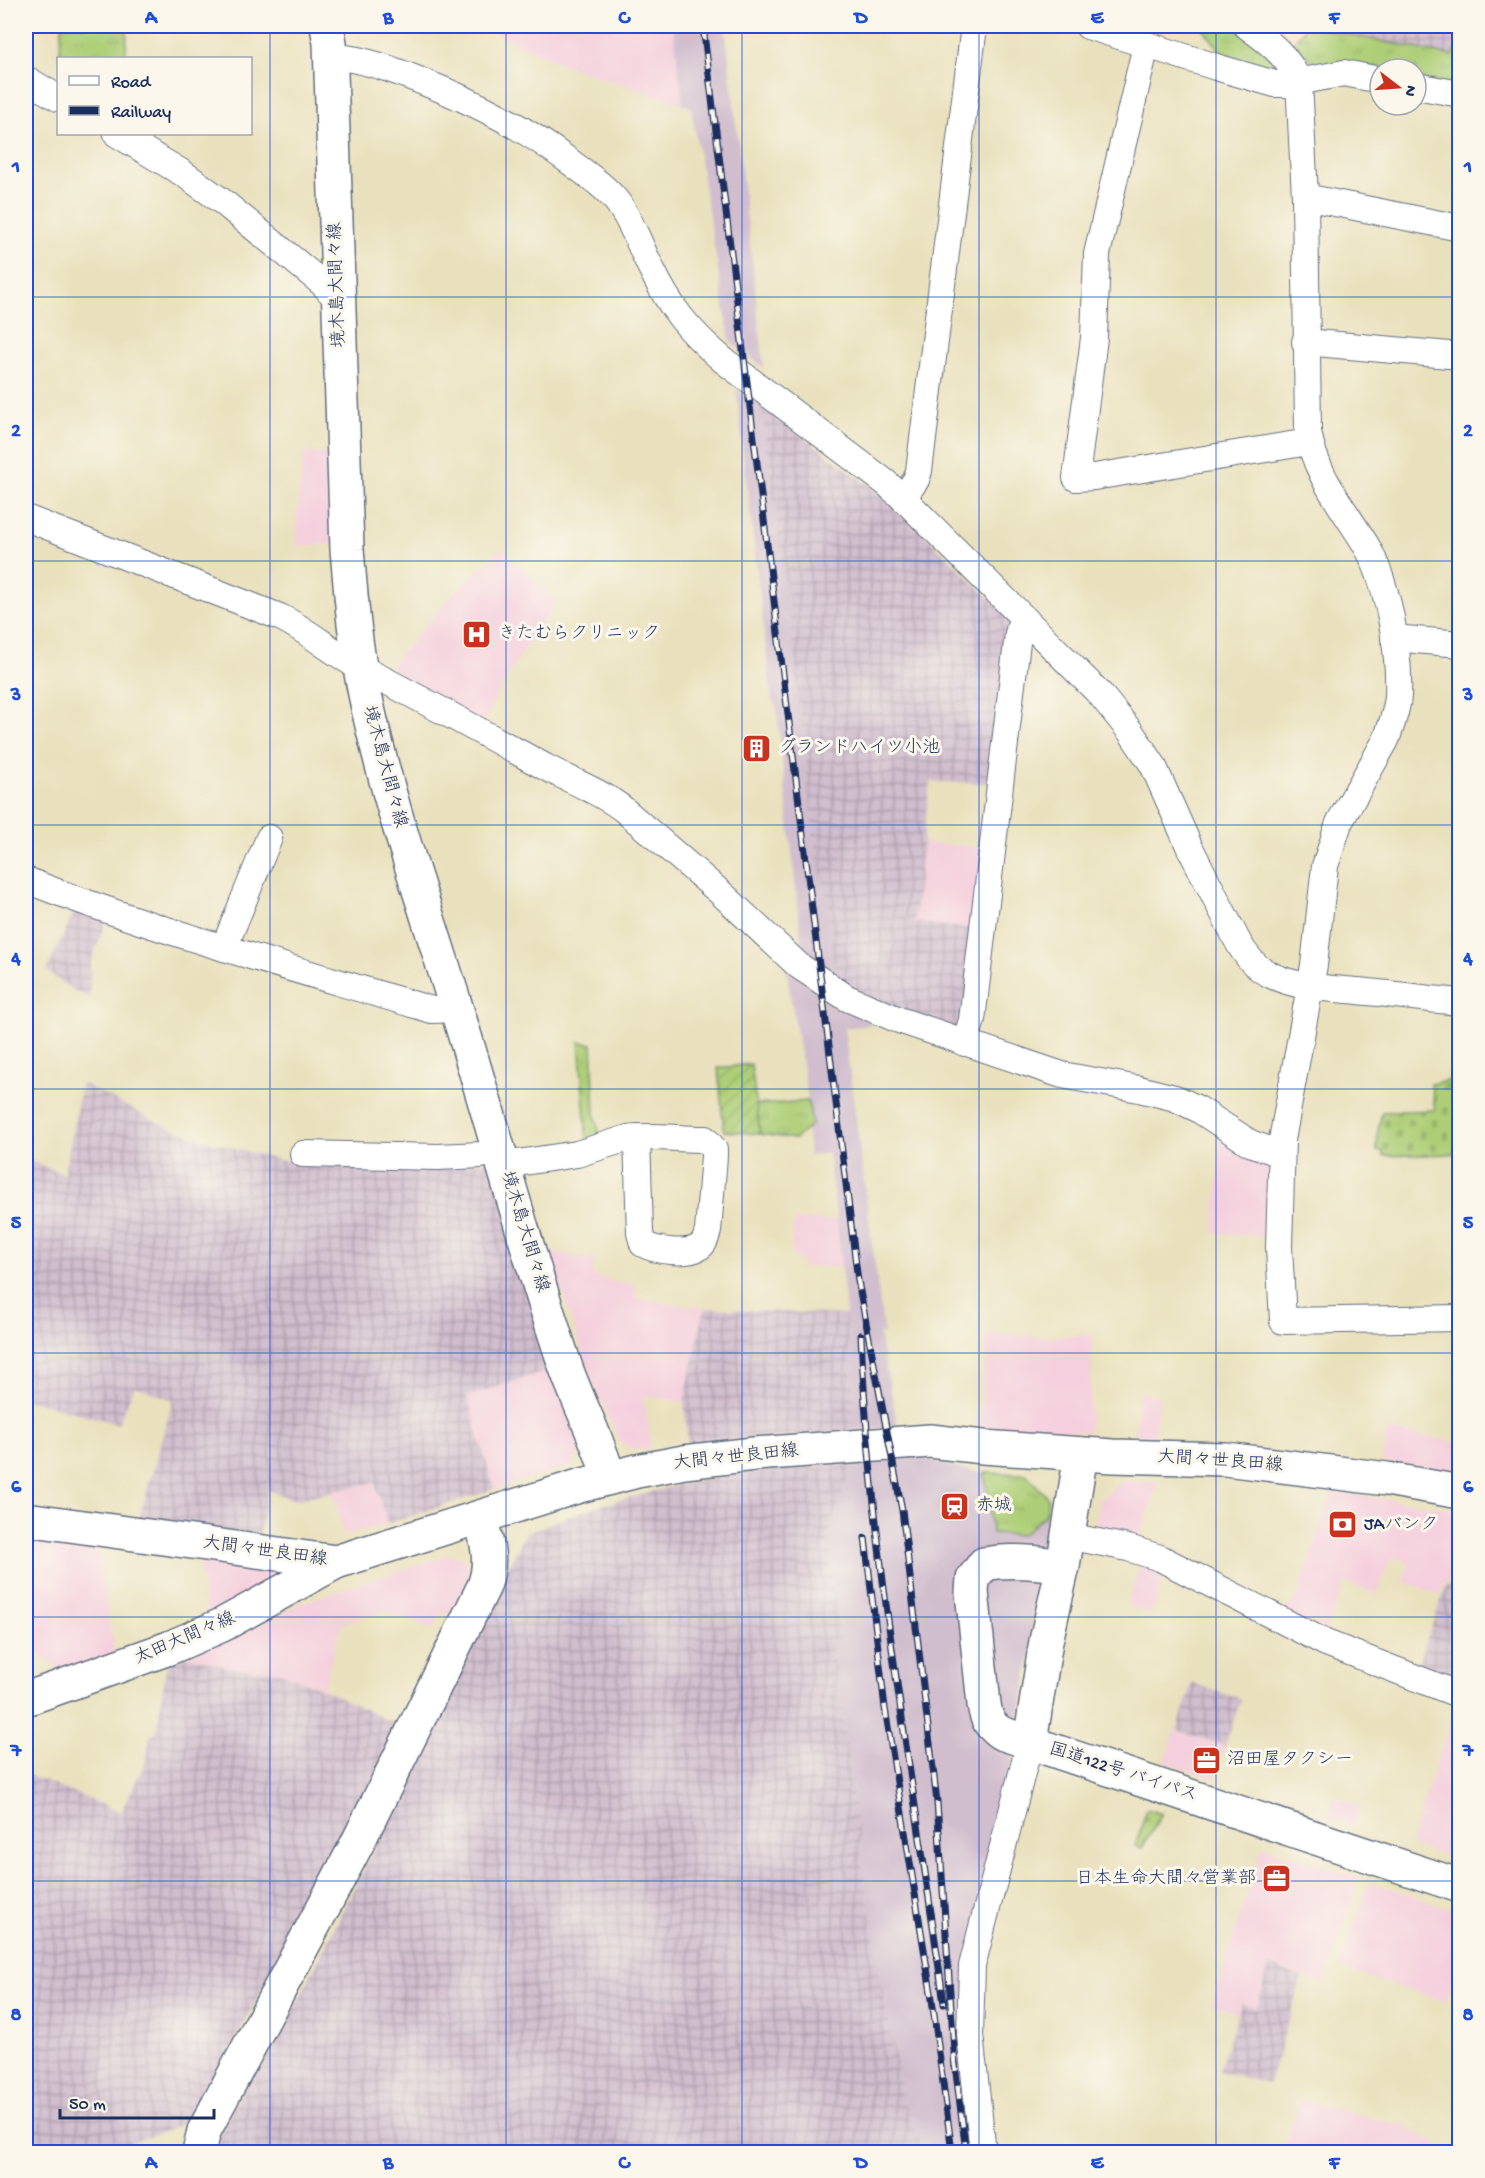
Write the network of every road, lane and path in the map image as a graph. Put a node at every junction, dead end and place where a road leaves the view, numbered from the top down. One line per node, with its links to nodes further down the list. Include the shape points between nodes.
1 (974, 26): 19 (street, via 919,471)
2 (1088, 26): 5 (street)
3 (1247, 26): 8 (street, via 1281,53)
4 (329, 41): 15 (main road, 境木島大間々線); 19 (street, via 474,102 581,170 618,203 670,304 698,339)
5 (1146, 45): 8 (street, via 1275,84); 18 (street, via 1097,254 1094,338 1076,478)
6 (1368, 78): 8 (street, via 1344,73)
7 (26, 79): 11 (street)
8 (1299, 82): 13 (street)
9 (1428, 88): 10 (street)
10 (1460, 94)
11 (57, 97)
12 (119, 135): 15 (street, via 223,202)
13 (1305, 197): 14 (street); 16 (street)
14 (1460, 228)
15 (338, 300): 24 (main road, 境木島大間々線, via 347,539)
16 (1305, 342): 17 (street); 18 (street)
17 (1460, 356)
18 (1309, 442): 22 (street, via 1327,486 1374,560)
19 (903, 498): 21 (street)
20 (26, 518): 24 (street, via 280,617)
21 (1026, 620): 28 (street, via 1100,694 1153,765 1245,955 1267,973); 31 (street, via 1018,634 972,1020)
22 (1394, 638): 23 (street); 28 (street, via 1398,696 1395,711 1380,752 1333,839 1325,866)
23 (1460, 644)
24 (360, 667): 30 (main road, 境木島大間々線, via 387,780); 31 (street, via 616,804 799,966 833,989 874,1011)
25 (269, 838): 27 (street)
26 (26, 880): 27 (street, via 118,915)
27 (224, 948): 30 (street, via 432,1010)
28 (1310, 986): 29 (street); 34 (street)
29 (1460, 1002)
30 (457, 1009): 35 (main road, 境木島大間々線)
31 (965, 1043): 34 (street, via 1062,1075 1174,1098 1250,1143)
32 (636, 1137): 32 (street, via 705,1139 714,1149 708,1231 700,1247 688,1251 656,1250 644,1244 640,1233); 35 (street, via 577,1154)
33 (303, 1154): 35 (street)
34 (1281, 1154): 36 (street, via 1279,1247 1283,1321)
35 (501, 1157): 38 (main road, 境木島大間々線, via 565,1365)
36 (1460, 1318)
37 (1081, 1454): 38 (main road, 大間々世良田線, via 930,1441 897,1442 684,1462); 39 (main road, 大間々世良田線, via 1225,1459); 42 (main road, 国道122号 バイパス)
38 (609, 1478): 40 (main road, 大間々世良田線)
39 (1460, 1492)
40 (480, 1517): 43 (main road, 大間々世良田線); 48 (main road, via 490,1556 484,1586 367,1824 204,2131)
41 (26, 1519): 43 (main road, 大間々世良田線)
42 (1065, 1551): 44 (street, via 1128,1548 1160,1558 1326,1643); 46 (main road, 国道122号 バイパス); 46 (main road, via 1039,1563 984,1564 973,1579 986,1717 991,1727 1001,1733)
43 (336, 1562): 45 (main road, 太田大間々線, via 222,1625)
44 (1460, 1695)
45 (26, 1699)
46 (1030, 1742): 47 (main road, 国道122号 バイパス); 49 (street, via 972,1966 970,2035)
47 (1460, 1886)
48 (200, 2152)
49 (983, 2152)

